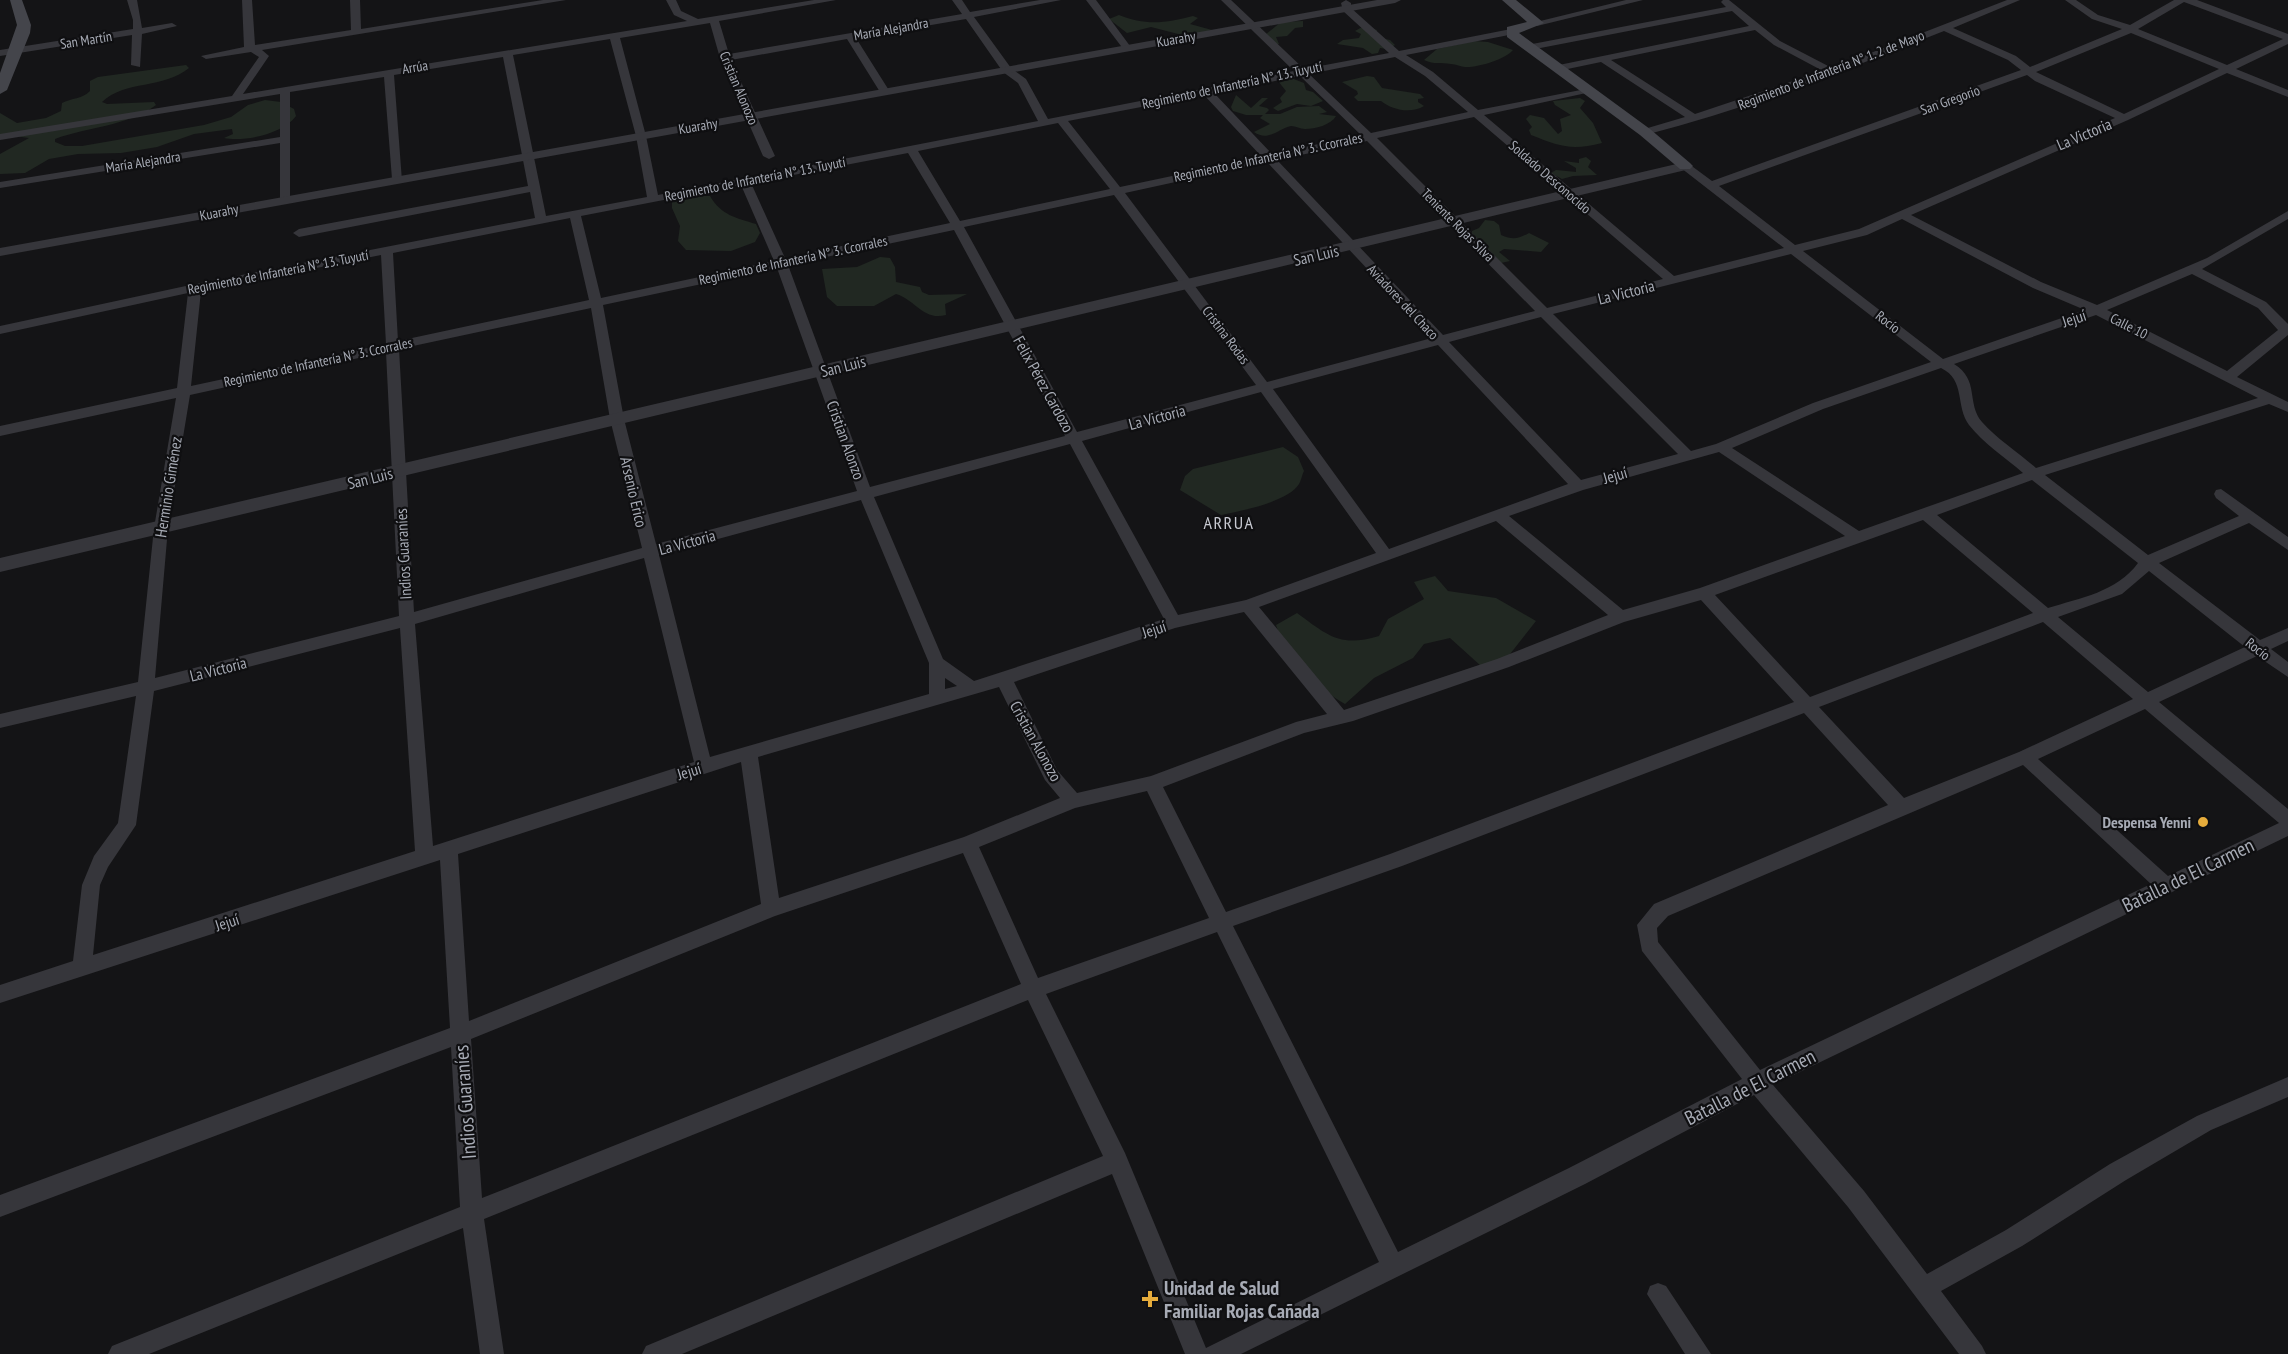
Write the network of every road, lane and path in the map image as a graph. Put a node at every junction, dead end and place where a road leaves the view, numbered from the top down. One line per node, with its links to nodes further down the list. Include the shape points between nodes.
1 (16, 0): 40 (main road, via 24,25)
2 (132, 0): 31 (street)
3 (247, 0): 39 (street)
4 (355, 0): 32 (street)
5 (561, 0): 32 (street, via 461,12)
6 (671, 0): 24 (street, via 677,13)
7 (831, 0): 23 (street, Arrúa)
8 (957, 0): 22 (street)
9 (1056, 0): 22 (street, María Alejandra)
10 (1091, 0): 38 (street)
11 (1226, 0): 27 (street, Teniente Rojas Silva)
12 (1395, 0): 20 (street, Kuarahy)
13 (1508, 0): 25 (main road)
14 (1638, 0): 25 (street)
15 (1723, 0): 21 (street)
16 (2015, 0): 29 (street, Regimiento de Infantería N° 1. 2 de Mayo)
17 (2070, 0): 30 (street, via 2095,17)
18 (2181, 0): 30 (street, San Gregorio)
19 (2188, 0): 36 (street)
20 (1348, 5): 27 (street, Kuarahy); 42 (street, Soldado Desconocido)
21 (1733, 8): 28 (street); 37 (street)
22 (968, 15): 35 (street, María Alejandra); 50 (street)
23 (713, 18): 24 (street, Arrúa); 45 (street, Cristian Alonozo)
24 (695, 21): 34 (street, Arrúa)
25 (1537, 23): 33 (main road)
26 (172, 26): 31 (street, San Martín)
27 (1252, 26): 38 (street, Kuarahy); 52 (street, Teniente Rojas Silva)
28 (1757, 27): 46 (street); 53 (street, via 1777,43)
29 (1945, 28): 53 (street, Regimiento de Infantería N° 1. 2 de Mayo); 54 (street, via 2012,58)
30 (2129, 30): 49 (street); 54 (street, San Gregorio)
31 (137, 32): 40 (street, San Martín); 47 (street)
32 (356, 32): 39 (street)
33 (1511, 32): 37 (main road, Rocío); 42 (street, Regimiento de Infantería N° 13. Tuyutí)
34 (614, 35): 41 (street, Arrúa); 69 (street)
35 (850, 36): 45 (street, María Alejandra); 59 (street)
36 (2288, 39): 49 (street, La Victoria)
37 (1530, 47): 48 (main road, Rocío)
38 (1127, 48): 50 (street, Kuarahy)
39 (251, 49): 44 (street); 61 (street, via 264,56)
40 (16, 51): 43 (street, San Martín); 56 (main road)
41 (507, 52): 51 (street, Arrúa); 74 (street)
42 (1403, 52): 52 (street, Regimiento de Infantería N° 13. Tuyutí); 62 (street, Soldado Desconocido, via 1416,68)
43 (0, 53)
44 (206, 56)
45 (725, 58): 63 (street, Cristian Alonozo)
46 (1603, 59): 48 (street); 65 (street)
47 (136, 65)
48 (1558, 68): 57 (main road, Rocío)
49 (2225, 69): 60 (street); 64 (street, La Victoria)
50 (1007, 70): 59 (street, Kuarahy); 67 (street, via 1026,87)
51 (394, 71): 55 (street, Arrúa); 78 (street)
52 (1300, 71): 58 (street, Regimiento de Infantería N° 13. Tuyutí); 70 (street, Teniente Rojas Silva)
53 (1832, 72): 65 (street, Regimiento de Infantería N° 1. 2 de Mayo)
54 (2026, 72): 64 (street); 81 (street, San Gregorio)
55 (285, 89): 61 (street, Arrúa); 72 (street)
56 (0, 90)
57 (1587, 90): 62 (street, Regimiento de Infantería N° 3. Ccorrales); 68 (main road, Rocío)
58 (1206, 91): 66 (street, Regimiento de Infantería N° 13. Tuyutí); 76 (street, Aviadores del Chaco)
59 (885, 92): 63 (street, Kuarahy)
60 (2288, 94)
61 (236, 97): 71 (street, Arrúa)
62 (1476, 113): 70 (street, Regimiento de Infantería N° 3. Ccorrales); 84 (street, Soldado Desconocido)
63 (750, 116): 69 (street, Kuarahy); 75 (street, Cristian Alonozo)
64 (2124, 118): 89 (street, La Victoria)
65 (1695, 119): 68 (street, Regimiento de Infantería N° 1. 2 de Mayo)
66 (1061, 120): 67 (street, Regimiento de Infantería N° 13. Tuyutí); 83 (street, Cristina Rodas)
67 (1045, 123): 73 (street, Regimiento de Infantería N° 13. Tuyutí)
68 (1645, 132): 77 (main road, Rocío)
69 (641, 136): 74 (street, Kuarahy); 86 (street)
70 (1368, 136): 76 (street, Regimiento de Infantería N° 3. Ccorrales); 91 (street, Teniente Rojas Silva)
71 (0, 138)
72 (285, 139): 80 (street, María Alejandra); 85 (street)
73 (911, 149): 79 (street, Regimiento de Infantería N° 13. Tuyutí); 92 (street, Felix Pérez Cardozo)
74 (526, 156): 78 (street, Kuarahy); 82 (street)
75 (769, 156)
76 (1269, 157): 83 (street, Regimiento de Infantería N° 3. Ccorrales); 94 (street, Aviadores del Chaco)
77 (1686, 166): 81 (street, Rocío); 84 (street, San Luis)
78 (402, 178): 85 (street, Kuarahy)
79 (745, 182): 86 (street, Regimiento de Infantería N° 13. Tuyutí); 98 (street, Cristian Alonzo)
80 (0, 185)
81 (1712, 185): 95 (street, Rocío)
82 (534, 188): 90 (street); 93 (street)
83 (1117, 189): 92 (street, Regimiento de Infantería N° 3. Ccorrales); 101 (street, Cristina Rodas)
84 (1569, 193): 91 (street, San Luis); 100 (street, Soldado Desconocido)
85 (286, 199): 97 (street, Kuarahy)
86 (653, 199): 87 (street, Regimiento de Infantería N° 13. Tuyutí)
87 (575, 214): 90 (street, Regimiento de Infantería N° 13. Tuyutí); 103 (street, Arsenio Erico)
88 (2288, 214): 99 (street, Jejuí)
89 (1904, 216): 95 (street, La Victoria, via 1863,232); 104 (street, Calle 10, via 2037,285)
90 (541, 221): 96 (street, Regimiento de Infantería N° 13. Tuyutí)
91 (1454, 221): 94 (street, San Luis); 105 (street, Teniente Rojas Silva)
92 (957, 225): 98 (street, Regimiento de Infantería N° 3. Ccorrales); 106 (street, Felix Pérez Cardozo)
93 (299, 233)
94 (1352, 246): 101 (street, San Luis); 109 (street, Aviadores del Chaco)
95 (1794, 248): 100 (street, La Victoria); 111 (street, Rocío)
96 (387, 251): 102 (street, Regimiento de Infantería N° 13. Tuyutí); 110 (street, Indios Guaraníes)
97 (0, 252)
98 (781, 262): 103 (street, Regimiento de Infantería N° 3. Ccorrales); 112 (street, Cristian Alonzo)
99 (2192, 269): 104 (street, Jejuí); 107 (street, via 2262,305)
100 (1672, 280): 105 (street, La Victoria)
101 (1187, 284): 106 (street, San Luis); 114 (street, Cristina Rodas)
102 (195, 288): 108 (street, Regimiento de Infantería N° 13. Tuyutí); 115 (street, Herminio Giménez)
103 (596, 302): 110 (street, Regimiento de Infantería N° 3. Ccorrales); 118 (street, Arsenio Erico)
104 (2097, 310): 111 (street, Jejuí); 113 (street, Calle 10)
105 (1545, 312): 109 (street, La Victoria); 122 (street, Teniente Rojas Silva)
106 (1011, 324): 112 (street, San Luis); 120 (street, Felix Pérez Cardozo)
107 (2287, 329): 113 (street)
108 (0, 330)
109 (1440, 341): 114 (street, La Victoria); 125 (street, Aviadores del Chaco)
110 (390, 346): 115 (street, Regimiento de Infantería N° 3. Ccorrales); 123 (street, Indios Guaraníes)
111 (1939, 362): 121 (street, Jejuí); 124 (street, Rocío, via 1962,375 1975,423)
112 (820, 371): 118 (street, San Luis); 127 (street, Cristian Alonzo)
113 (2230, 376): 116 (street, Calle 10)
114 (1266, 389): 120 (street, La Victoria); 135 (street, Cristina Rodas)
115 (184, 390): 119 (street, Regimiento de Infantería N° 3. Ccorrales); 131 (street, Herminio Giménez)
116 (2270, 399): 117 (street, Calle 10); 124 (street)
117 (2288, 408)
118 (617, 419): 123 (street, San Luis); 134 (street, Arsenio Erico)
119 (0, 431)
120 (1074, 438): 127 (street, La Victoria); 143 (street, Felix Pérez Cardozo)
121 (1721, 447): 122 (street, Jejuí); 132 (street)
122 (1687, 455): 125 (street, Jejuí)
123 (398, 471): 131 (street, San Luis); 142 (street, Indios Guaraníes)
124 (2034, 474): 128 (street); 136 (street, Rocío)
125 (1578, 486): 129 (street, Jejuí)
126 (2222, 494): 130 (street)
127 (866, 495): 134 (street, La Victoria); 146 (street, Cristian Alonzo)
128 (1926, 513): 132 (street); 140 (street)
129 (1498, 515): 135 (street, Jejuí); 141 (street)
130 (2250, 517): 133 (street); 136 (street)
131 (161, 528): 137 (street, San Luis); 149 (street, Herminio Giménez)
132 (1857, 537): 138 (street)
133 (2288, 544)
134 (648, 552): 142 (street, La Victoria); 158 (street, Arsenio Erico)
135 (1384, 555): 139 (street, Jejuí)
136 (2148, 561): 140 (street, via 2124,589); 145 (street, Rocío)
137 (0, 565)
138 (1704, 593): 141 (street); 153 (street)
139 (1248, 605): 143 (street, Jejuí); 154 (street)
140 (2047, 614): 152 (street); 153 (street)
141 (1620, 617): 154 (street, via 1503,663)
142 (406, 620): 149 (street, La Victoria); 166 (street, Indios Guaraníes)
143 (1174, 622): 148 (street, Jejuí)
144 (2288, 634): 145 (street)
145 (2256, 648): 147 (street, Rocío); 152 (street)
146 (937, 663): 150 (street); 151 (street, Cristian Alonzo)
147 (2288, 671)
148 (1004, 679): 150 (street, Jejuí); 160 (street, Cristian Alonozo, via 1051,775)
149 (146, 687): 155 (street, La Victoria); 170 (street, Herminio Giménez, via 127,825 101,862 91,885)
150 (971, 688): 151 (street, Jejuí)
151 (937, 697): 156 (street, Jejuí)
152 (2149, 700): 157 (street); 162 (street)
153 (1807, 705): 161 (street); 169 (street)
154 (1340, 717): 159 (street, via 1302,727)
155 (0, 721)
156 (749, 755): 158 (street, Jejuí); 168 (street)
157 (2025, 757): 161 (street); 167 (street)
158 (704, 766): 165 (street, Jejuí)
159 (1152, 783): 160 (street); 169 (street)
160 (1073, 801): 164 (street)
161 (1901, 807): 174 (street, via 1661,910 1647,925 1649,945)
162 (2288, 820)
163 (2288, 827): 167 (street, Batalla de El Carmen)
164 (968, 843): 168 (street); 171 (street)
165 (448, 848): 166 (street, Jejuí); 173 (street, Indios Guaraníes)
166 (425, 856): 170 (street, Jejuí)
167 (2166, 886): 174 (street, Batalla de El Carmen)
168 (771, 909): 173 (street)
169 (1221, 922): 171 (street); 179 (street)
170 (82, 969): 172 (street, Jejuí)
171 (1033, 989): 176 (street); 178 (street)
172 (0, 994)
173 (460, 1034): 177 (street); 178 (street, Indios Guaraníes)
174 (1757, 1082): 179 (street, Batalla de El Carmen); 180 (street, via 1856,1199)
175 (2288, 1087): 180 (street, via 2204,1123)
176 (1117, 1161): 184 (street); 185 (street)
177 (0, 1206)
178 (472, 1214): 182 (street); 183 (street, Indios Guaraníes)
179 (1393, 1267): 186 (street, Batalla de El Carmen)
180 (1924, 1288): 188 (street)
181 (1658, 1294): 187 (street)
182 (120, 1354)
183 (492, 1354)
184 (654, 1354)
185 (1197, 1354)
186 (1216, 1354)
187 (1699, 1354)
188 (1974, 1354)

